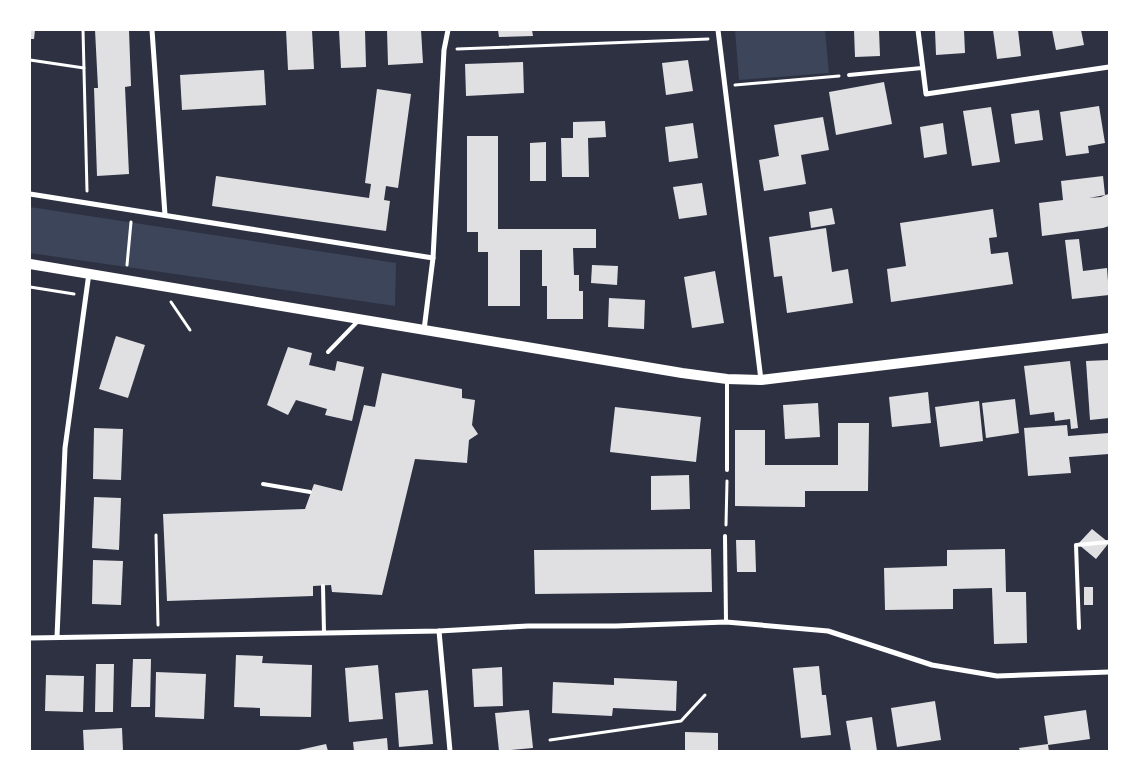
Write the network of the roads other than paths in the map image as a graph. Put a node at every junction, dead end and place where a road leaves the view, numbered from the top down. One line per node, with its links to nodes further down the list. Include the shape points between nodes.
1 (152, 30): 9 (street)
2 (448, 30): 10 (street, via 444,50)
3 (718, 30): 18 (street)
4 (918, 30): 6 (street)
5 (1109, 67): 6 (street, via 926,94)
6 (922, 68): 7 (lane)
7 (849, 75)
8 (30, 194): 9 (street)
9 (165, 215): 10 (street)
10 (433, 258): 14 (street)
11 (30, 264): 12 (main road)
12 (88, 272): 13 (main road); 29 (street, via 65,448)
13 (361, 319): 14 (main road); 16 (lane)
14 (424, 330): 17 (main road)
15 (1109, 338): 18 (main road)
16 (328, 352)
17 (727, 379): 18 (main road); 19 (lane)
18 (761, 380)
19 (727, 470)
20 (263, 484): 21 (lane)
21 (310, 492)
22 (725, 536): 25 (lane)
23 (1109, 542): 26 (lane, via 1076,545)
24 (323, 586): 28 (lane)
25 (726, 622): 27 (street); 31 (street, via 828,631 932,665 997,676)
26 (1079, 628)
27 (439, 631): 28 (street); 32 (street)
28 (324, 633): 29 (street)
29 (57, 637): 30 (street)
30 (30, 638)
31 (1109, 672)
32 (450, 751)

